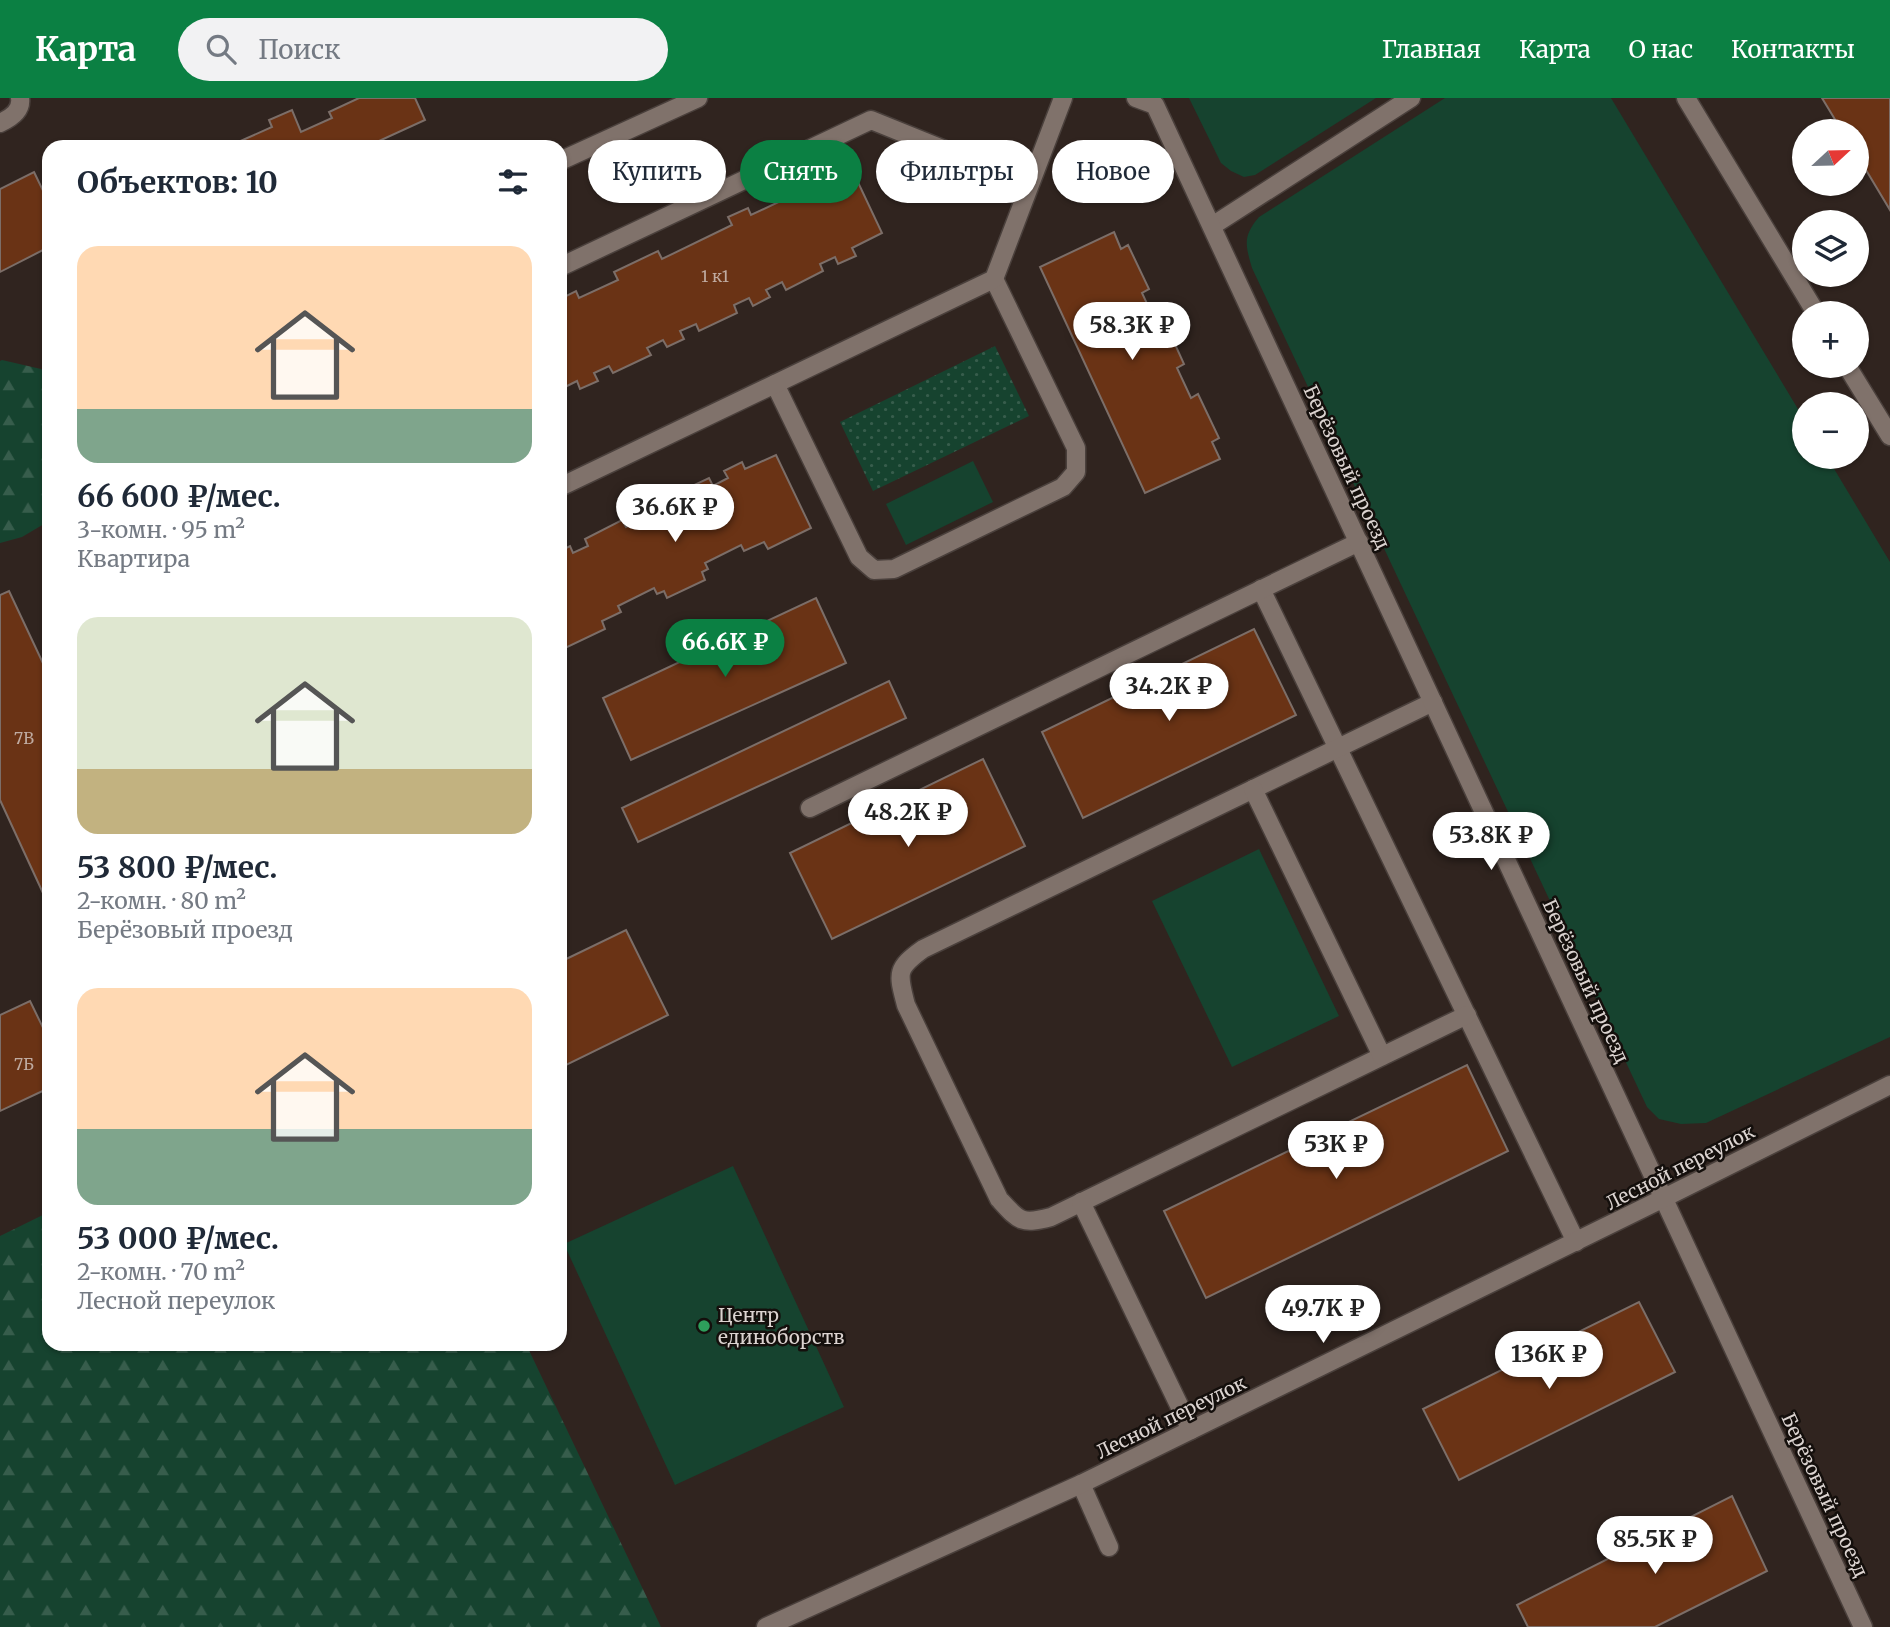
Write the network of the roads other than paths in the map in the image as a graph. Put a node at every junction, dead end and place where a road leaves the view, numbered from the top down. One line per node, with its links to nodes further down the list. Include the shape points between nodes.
1 (20, 98): 8 (street, via 16,112)
2 (698, 98): 10 (street)
3 (1063, 98): 11 (street)
4 (1136, 98): 7 (street, Берёзовый проезд)
5 (1411, 98): 13 (street)
6 (1686, 98): 16 (street)
7 (1155, 102): 13 (street, Берёзовый проезд)
8 (0, 123)
9 (920, 140): 14 (street, via 871,120)
10 (567, 158)
11 (1038, 161)
12 (1022, 203): 15 (street)
13 (1212, 226): 21 (street, Берёзовый проезд)
14 (567, 264)
15 (995, 279): 18 (street); 18 (street, via 1076,449 1076,472 1063,486 894,569 874,570 859,557)
16 (1809, 301)
17 (1854, 378): 19 (street)
18 (775, 384): 20 (street)
19 (1890, 436)
20 (567, 484)
21 (1359, 542): 22 (street); 23 (street, Берёзовый проезд)
22 (1261, 589): 24 (street); 26 (street)
23 (1433, 702): 24 (street); 30 (street, Берёзовый проезд)
24 (1338, 748): 25 (street); 27 (street)
25 (1253, 789): 28 (street); 31 (street, via 923,949 905,962 899,978 906,1006 999,1199 1016,1217 1030,1223)
26 (810, 808)
27 (1467, 1015): 28 (street); 32 (street)
28 (1382, 1056): 31 (street)
29 (1890, 1085): 30 (street, Лесной переулок)
30 (1664, 1198): 32 (street, Лесной переулок); 37 (street, Берёзовый проезд)
31 (1081, 1202): 33 (street)
32 (1576, 1242): 33 (street, Лесной переулок)
33 (1191, 1430): 34 (street, Лесной переулок)
34 (1080, 1484): 35 (street); 36 (street, Лесной переулок)
35 (1109, 1547)
36 (766, 1627)
37 (1863, 1627)

